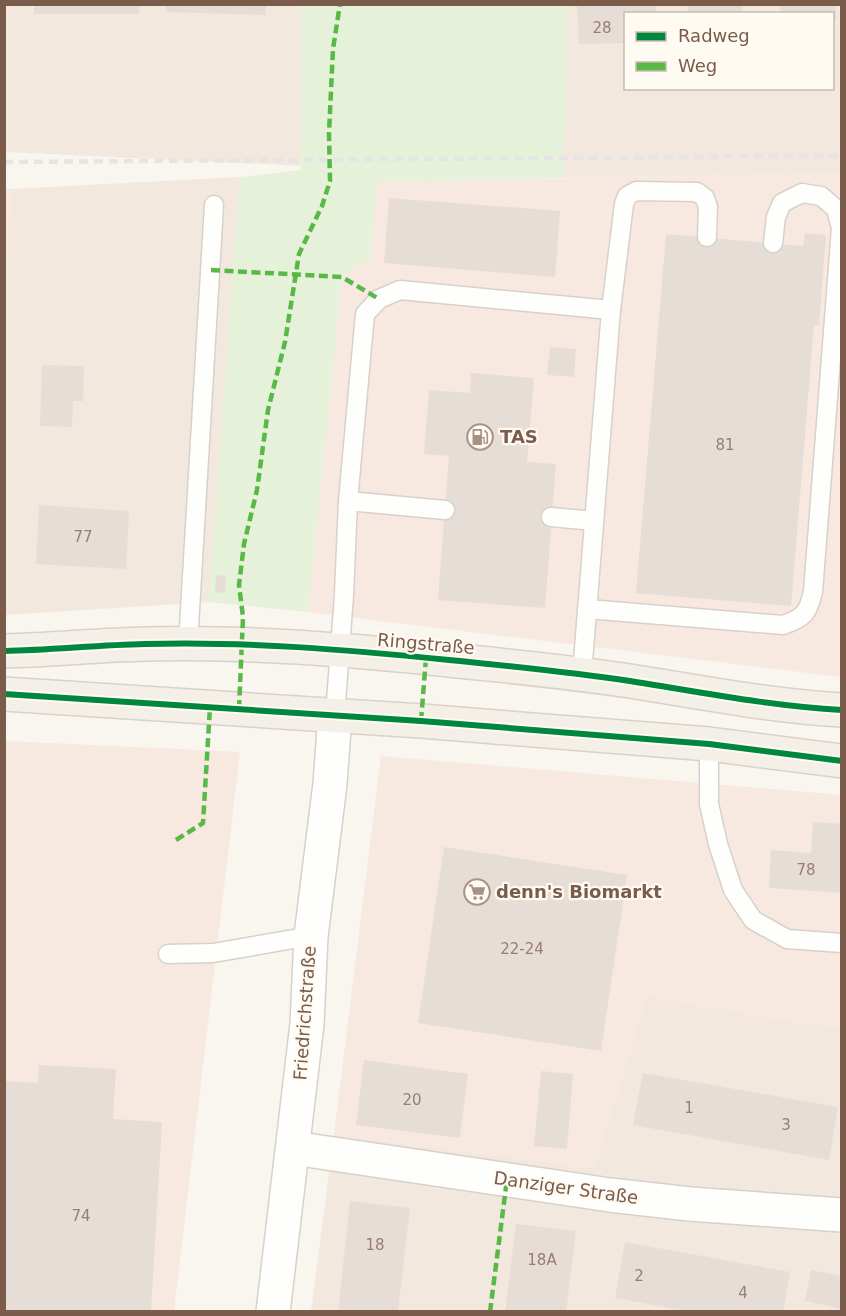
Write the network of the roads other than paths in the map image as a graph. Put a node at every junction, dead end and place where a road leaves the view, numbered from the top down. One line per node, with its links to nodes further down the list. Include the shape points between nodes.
1 (214, 206): 10 (lane)
2 (707, 237): 4 (lane, via 708,207 697,192 636,191 627,196)
3 (773, 243): 9 (lane, via 782,202 802,193 821,196 836,209 841,228 809,609 798,620 783,625)
4 (611, 310): 5 (lane, via 400,290 379,299 364,314); 8 (lane)
5 (348, 501): 6 (lane); 12 (lane)
6 (445, 510)
7 (551, 517): 8 (lane)
8 (594, 521): 9 (lane)
9 (587, 609): 13 (lane)
10 (188, 644): 11 (main road, Ringstraße); 12 (main road, Ringstraße)
11 (4, 651)
12 (340, 651): 13 (main road, Ringstraße); 16 (lane)
13 (582, 674): 15 (main road, Ringstraße, via 760,702)
14 (4, 694): 16 (main road)
15 (842, 710)
16 (335, 715): 17 (main road); 19 (street, Friedrichstraße)
17 (709, 744): 18 (main road); 20 (lane, via 709,804 718,844 733,890 753,920 787,939)
18 (842, 760)
19 (311, 936): 21 (lane, via 213,953); 22 (street, Friedrichstraße, via 307,1024)
20 (842, 943)
21 (168, 954)
22 (293, 1148): 23 (street, Danziger Straße, via 610,1195); 24 (street, Friedrichstraße)
23 (842, 1215)
24 (273, 1311)

